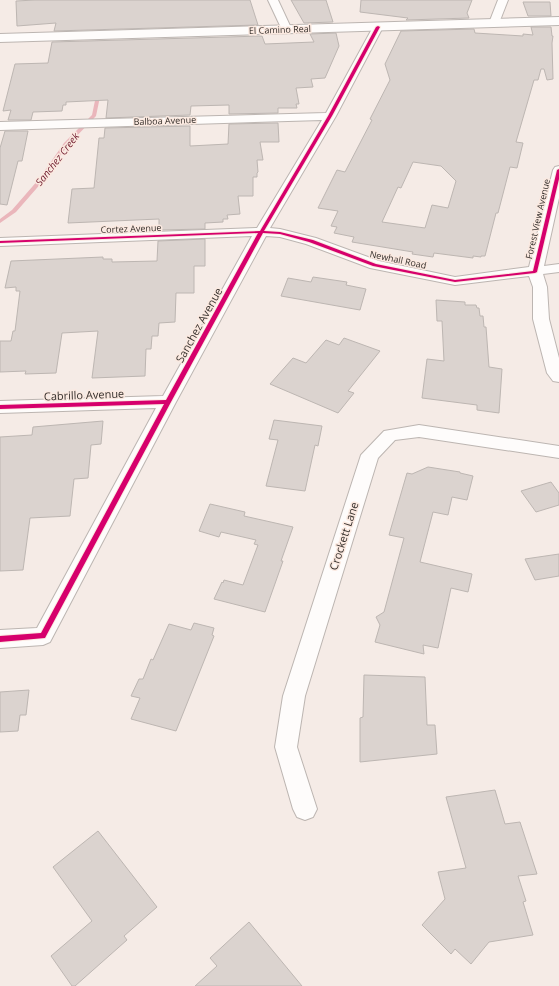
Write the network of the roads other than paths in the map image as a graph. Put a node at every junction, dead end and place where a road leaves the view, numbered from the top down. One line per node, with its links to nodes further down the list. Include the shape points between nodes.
1 (272, 0): 6 (street)
2 (503, 0): 4 (street)
3 (559, 21): 4 (main road, El Camino Real)
4 (494, 23): 5 (main road, El Camino Real)
5 (378, 27): 6 (main road, El Camino Real); 8 (street, Sanchez Avenue)
6 (287, 30): 7 (main road, El Camino Real)
7 (0, 38)
8 (330, 116): 9 (street, Balboa Avenue); 11 (street, Sanchez Avenue)
9 (0, 126)
10 (559, 170): 14 (street, Forest View Avenue)
11 (262, 232): 12 (street, Cortez Avenue); 14 (street, Newhall Road, via 280,233 311,241 375,266 455,281); 16 (street, Sanchez Avenue)
12 (0, 242)
13 (559, 268): 14 (street, Newhall Road)
14 (535, 272): 15 (street, Forest View Avenue, via 540,287 540,319 555,373)
15 (559, 377)
16 (168, 402): 17 (street, Cabrillo Avenue); 19 (street, Sanchez Avenue, via 43,636)
17 (0, 407)
18 (559, 452): 20 (street, Crockett Lane, via 419,431 390,435 370,455 294,696 286,748)
19 (0, 638)
20 (305, 809)

